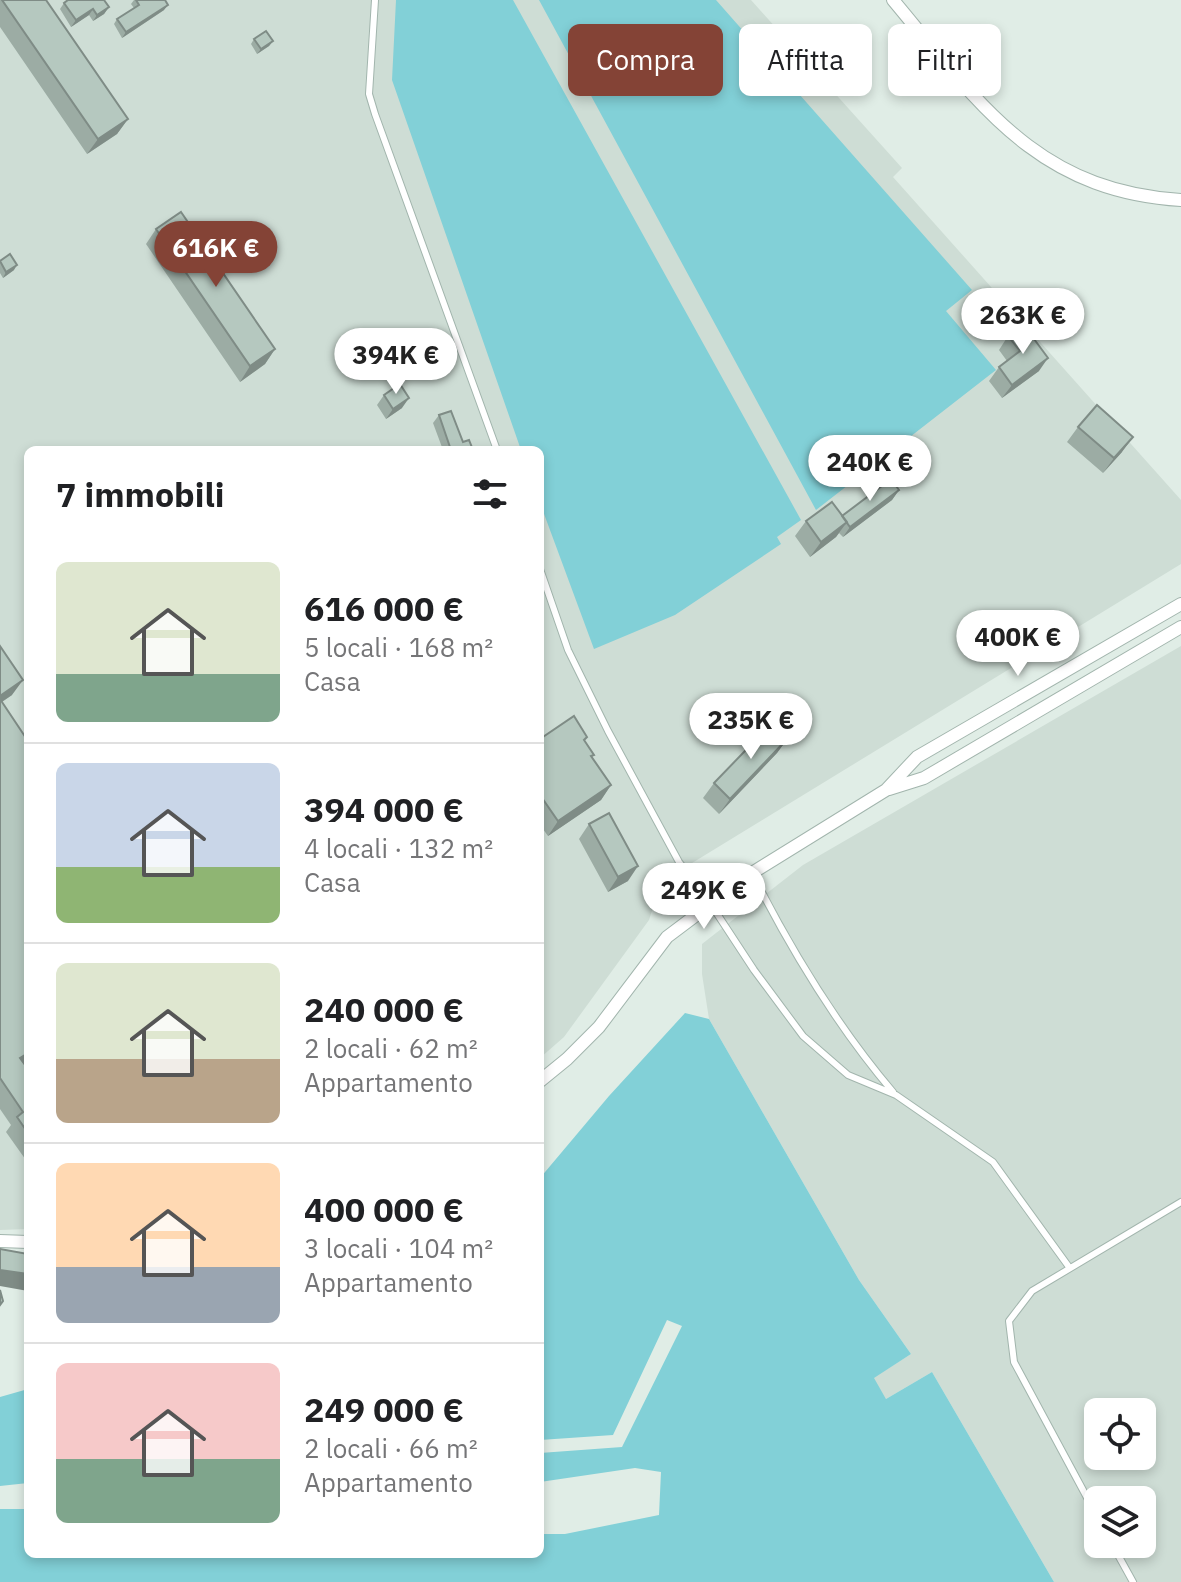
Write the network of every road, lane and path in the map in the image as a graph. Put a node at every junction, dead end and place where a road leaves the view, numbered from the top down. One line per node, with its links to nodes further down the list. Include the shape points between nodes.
1 (375, 0): 4 (lane, via 369,94)
2 (893, 0): 3 (street, via 1002,125 1044,159 1092,184 1145,198)
3 (1181, 200)
4 (496, 446)
5 (544, 581): 14 (lane, via 568,650 608,731 679,862)
6 (1181, 604): 8 (street)
7 (1181, 627): 9 (street)
8 (1131, 633): 9 (lane); 10 (street)
9 (1143, 650): 11 (street)
10 (1088, 658): 11 (lane); 12 (street, via 917,757)
11 (1097, 676): 12 (street, via 924,778)
12 (886, 790): 13 (street)
13 (752, 873): 14 (street); 16 (lane, via 790,948)
14 (710, 903): 15 (street, via 667,937 599,1027); 16 (lane, via 803,1036 848,1075)
15 (544, 1078)
16 (896, 1095): 20 (lane, via 993,1162)
17 (1181, 1202): 20 (lane)
18 (0, 1241): 19 (street)
19 (24, 1242)
20 (1069, 1267): 21 (lane, via 1032,1291 1009,1321 1014,1362)
21 (1084, 1492)
22 (1120, 1558): 23 (lane)
23 (1133, 1582)

